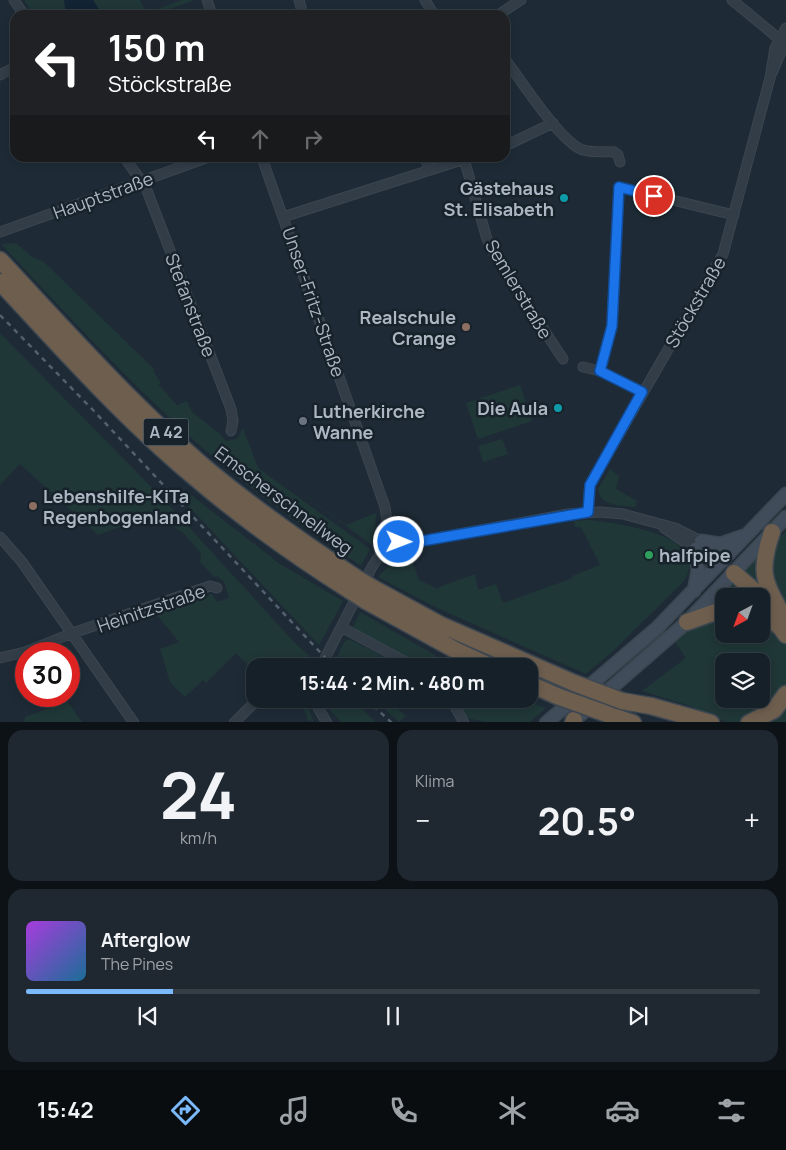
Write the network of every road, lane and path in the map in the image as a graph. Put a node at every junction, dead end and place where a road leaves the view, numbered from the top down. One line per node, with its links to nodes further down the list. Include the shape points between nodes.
1 (521, 0): 3 (street)
2 (732, 0): 5 (street)
3 (506, 10)
4 (786, 28): 5 (street, Stöckstraße)
5 (784, 41): 18 (street, Stöckstraße, via 770,78)
6 (510, 66): 7 (street)
7 (552, 123): 8 (street); 15 (street, via 582,150 614,152)
8 (510, 144)
9 (129, 162): 17 (street, Stefanstraße)
10 (195, 162): 17 (street, Hauptstraße)
11 (263, 162): 19 (street, Unser-Fritz-Straße)
12 (427, 162): 16 (street)
13 (453, 162): 16 (street)
14 (467, 162): 23 (street, Semlerstraße, via 487,240)
15 (620, 162)
16 (429, 169): 19 (street)
17 (142, 181): 20 (street, Hauptstraße); 27 (street, Stefanstraße, via 231,408)
18 (734, 215): 25 (street, via 619,187 612,326); 26 (street, Stöckstraße, via 723,254)
19 (283, 217): 33 (street, Unser-Fritz-Straße, via 386,507)
20 (0, 232)
21 (0, 260): 39 (highway, Emscherschnellweg / A 42, via 125,393 178,443)
22 (0, 282): 39 (highway, Emscherschnellweg / A 42, via 119,408 192,475 262,532)
23 (563, 359)
24 (582, 367): 25 (street)
25 (600, 371): 26 (street)
26 (642, 392): 29 (street, Stöckstraße, via 590,485)
27 (231, 431)
28 (786, 494): 32 (main road)
29 (588, 512): 35 (street); 36 (street, via 623,514 657,524)
30 (786, 517): 31 (main road)
31 (772, 532): 38 (main road); 47 (highway, via 763,573 766,585)
32 (749, 533): 36 (main road, via 720,544); 38 (main road)
33 (389, 534): 35 (street, via 397,536); 37 (street, via 381,541)
34 (0, 537): 51 (street, via 38,585)
35 (399, 545): 37 (street, via 393,552)
36 (698, 545): 38 (street); 43 (main road)
37 (383, 550): 50 (street)
38 (724, 572): 41 (highway); 42 (highway); 43 (main road); 49 (main road)
39 (352, 584): 44 (highway, Emscherschnellweg / A 42, bridge)
40 (217, 588): 51 (street, Heinitzstraße, via 210,586)
41 (736, 588)
42 (747, 588)
43 (694, 591): 68 (main road, via 657,628)
44 (369, 594): 56 (highway, Emscherschnellweg / A 42); 59 (highway, Emscherschnellweg / A 42, bridge)
45 (770, 605): 47 (highway)
46 (715, 612): 49 (highway)
47 (785, 618)
48 (770, 619): 52 (highway)
49 (686, 622): 69 (main road)
50 (340, 627): 54 (street); 55 (street)
51 (70, 634): 53 (street, Heinitzstraße); 64 (street)
52 (786, 636)
53 (0, 658)
54 (325, 658)
55 (398, 658)
56 (472, 658)
57 (538, 688): 63 (highway, bridge)
58 (786, 694): 73 (highway, via 774,710)
59 (622, 701): 71 (highway, Emscherschnellweg / A 42); 72 (highway)
60 (249, 708): 65 (street)
61 (318, 708): 66 (street)
62 (456, 708): 67 (street)
63 (613, 718): 70 (highway)
64 (134, 722)
65 (234, 722)
66 (327, 722)
67 (464, 722)
68 (546, 722)
69 (573, 722)
70 (633, 722)
71 (684, 722)
72 (711, 722)
73 (749, 722)

